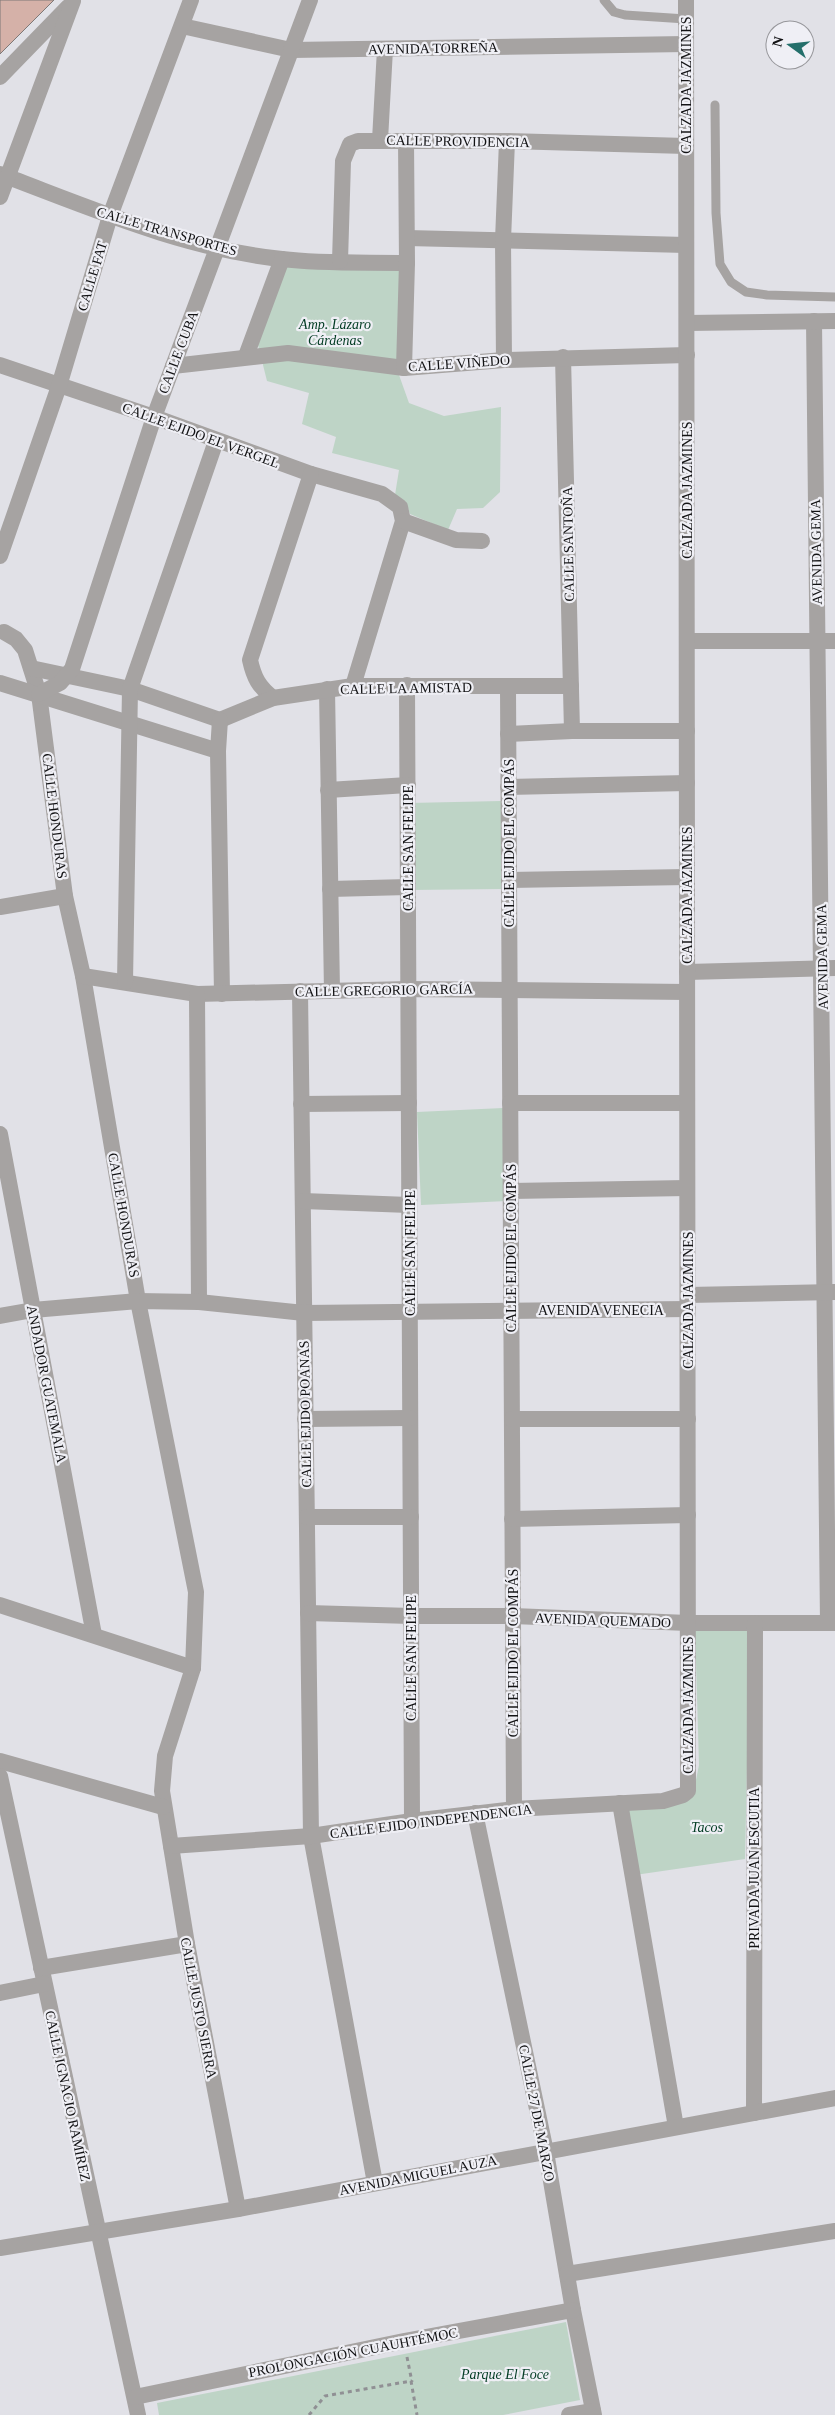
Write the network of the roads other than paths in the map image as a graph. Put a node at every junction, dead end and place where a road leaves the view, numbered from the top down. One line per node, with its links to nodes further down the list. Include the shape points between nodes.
1 (191, 0): 7 (street, CALLE FAT)
2 (310, 0): 10 (street, CALLE CUBA)
3 (604, 0): 6 (lane, via 614,12 625,15)
4 (686, 0): 6 (street, CALZADA JAZMINES)
5 (74, 1): 11 (street); 17 (street)
6 (686, 19): 8 (street, CALZADA JAZMINES)
7 (182, 26): 10 (street, AVENIDA TORREÑA); 19 (street, CALLE FAT)
8 (686, 44): 9 (street, AVENIDA TORREÑA); 16 (street, CALZADA JAZMINES)
9 (385, 49): 10 (street, AVENIDA TORREÑA); 13 (street)
10 (291, 50): 23 (street, CALLE CUBA)
11 (0, 77)
12 (715, 105): 27 (lane, via 720,264 731,282 746,292)
13 (380, 140): 14 (street, CALLE PROVIDENCIA); 25 (street, CALLE PROVIDENCIA, via 358,141 350,144 345,152)
14 (406, 141): 15 (street, CALLE PROVIDENCIA); 20 (street)
15 (507, 141): 16 (street, CALLE PROVIDENCIA); 21 (street)
16 (686, 146): 22 (street, CALZADA JAZMINES)
17 (4, 175): 18 (street); 19 (street, CALLE TRANSPORTES)
18 (0, 197)
19 (110, 216): 23 (street, CALLE TRANSPORTES); 38 (street, CALLE FAT)
20 (407, 238): 21 (street); 26 (street)
21 (503, 240): 22 (street); 34 (street)
22 (686, 245): 30 (street, CALZADA JAZMINES)
23 (217, 248): 24 (street, CALLE TRANSPORTES); 36 (street, CALLE CUBA)
24 (282, 259): 25 (street, CALLE TRANSPORTES); 31 (street)
25 (340, 261): 26 (street, CALLE TRANSPORTES)
26 (407, 264): 37 (street)
27 (835, 297)
28 (814, 321): 29 (street); 30 (street); 48 (street, AVENIDA GEMA)
29 (835, 321)
30 (686, 323): 32 (street, CALZADA JAZMINES)
31 (246, 356): 36 (street, CALLE VIÑEDO); 37 (street, CALLE VIÑEDO, via 288,353)
32 (686, 356): 33 (street, CALLE VIÑEDO); 47 (street, CALZADA JAZMINES)
33 (564, 357): 34 (street, CALLE VIÑEDO); 54 (street, CALLE SANTOÑA)
34 (504, 360): 37 (street, CALLE VIÑEDO)
35 (0, 365): 38 (street, CALLE EJIDO EL VERGEL)
36 (173, 366): 39 (street, CALLE CUBA)
37 (404, 368)
38 (59, 386): 39 (street, CALLE EJIDO EL VERGEL); 44 (street, CALLE FAT)
39 (154, 417): 40 (street, CALLE EJIDO EL VERGEL); 50 (street, CALLE CUBA, via 72,669)
40 (216, 440): 41 (street, CALLE EJIDO EL VERGEL); 56 (street)
41 (311, 474): 42 (street, CALLE EJIDO EL VERGEL, via 382,494); 59 (street, via 250,660 260,688)
42 (402, 514): 43 (street, CALLE EJIDO EL VERGEL, via 456,540); 52 (street)
43 (482, 541)
44 (0, 556)
45 (4, 632): 49 (street, CALLE HONDURAS, via 25,650)
46 (835, 641): 48 (street)
47 (687, 642): 48 (street); 62 (street, CALZADA JAZMINES)
48 (817, 642): 76 (street, AVENIDA GEMA)
49 (31, 668): 50 (street); 58 (street, CALLE HONDURAS)
50 (66, 676): 56 (street); 58 (street, CALLE CUBA, via 60,684)
51 (0, 683): 58 (street)
52 (353, 686): 53 (street, CALLE LA AMISTAD); 57 (street, CALLE LA AMISTAD)
53 (407, 686): 55 (street, CALLE LA AMISTAD); 67 (street, CALLE SAN FELIPE)
54 (571, 686): 55 (street, CALLE LA AMISTAD); 63 (street, CALLE SANTOÑA)
55 (508, 688): 64 (street, CALLE EJIDO EL COMPÁS)
56 (130, 689): 60 (street); 61 (street)
57 (327, 689): 59 (street, CALLE LA AMISTAD); 69 (street)
58 (39, 694): 61 (street); 74 (street, CALLE HONDURAS)
59 (272, 698): 60 (street, CALLE LA AMISTAD)
60 (220, 720): 65 (street)
61 (130, 722): 65 (street); 79 (street)
62 (687, 730): 63 (street); 66 (street, CALZADA JAZMINES)
63 (572, 731): 64 (street)
64 (508, 734): 68 (street, CALLE EJIDO EL COMPÁS)
65 (218, 751): 86 (street)
66 (687, 783): 68 (street); 70 (street, CALZADA JAZMINES)
67 (408, 785): 69 (street); 72 (street, CALLE SAN FELIPE)
68 (508, 787): 71 (street, CALLE EJIDO EL COMPÁS)
69 (328, 790): 73 (street)
70 (687, 877): 71 (street); 77 (street, CALZADA JAZMINES)
71 (509, 880): 81 (street, CALLE EJIDO EL COMPÁS)
72 (408, 887): 73 (street); 80 (street, CALLE SAN FELIPE)
73 (330, 889): 82 (street)
74 (65, 896): 75 (street); 78 (street, CALLE HONDURAS)
75 (0, 907)
76 (829, 968): 77 (street); 96 (street, AVENIDA GEMA)
77 (687, 972): 84 (street, CALZADA JAZMINES)
78 (83, 976): 79 (street, CALLE GREGORIO GARCÍA); 97 (street, CALLE HONDURAS)
79 (126, 982): 85 (street, CALLE GREGORIO GARCÍA)
80 (408, 989): 81 (street, CALLE GREGORIO GARCÍA); 82 (street, CALLE GREGORIO GARCÍA); 87 (street, CALLE SAN FELIPE)
81 (510, 989): 84 (street, CALLE GREGORIO GARCÍA); 88 (street, CALLE EJIDO EL COMPÁS)
82 (332, 990): 83 (street, CALLE GREGORIO GARCÍA)
83 (300, 991): 86 (street, CALLE GREGORIO GARCÍA); 89 (street, CALLE EJIDO POANAS)
84 (687, 992): 90 (street, CALZADA JAZMINES)
85 (196, 994): 86 (street, CALLE GREGORIO GARCÍA); 98 (street)
86 (222, 994)
87 (409, 1103): 89 (street); 95 (street, CALLE SAN FELIPE)
88 (510, 1103): 90 (street); 93 (street, CALLE EJIDO EL COMPÁS)
89 (301, 1104): 94 (street, CALLE EJIDO POANAS)
90 (687, 1104): 92 (street, CALZADA JAZMINES)
91 (0, 1134): 100 (street, ANDADOR GUATEMALA)
92 (687, 1188): 93 (street); 99 (street, CALZADA JAZMINES)
93 (511, 1191): 101 (street, CALLE EJIDO EL COMPÁS)
94 (303, 1201): 95 (street); 102 (street, CALLE EJIDO POANAS)
95 (409, 1204): 103 (street, CALLE SAN FELIPE)
96 (830, 1292): 99 (street, AVENIDA VENECIA); 119 (street, AVENIDA GEMA)
97 (138, 1301): 98 (street, AVENIDA VENECIA); 100 (street, AVENIDA VENECIA); 121 (street, CALLE HONDURAS, via 196,1592)
98 (199, 1302): 102 (street, AVENIDA VENECIA)
99 (688, 1302): 101 (street, AVENIDA VENECIA); 108 (street, CALZADA JAZMINES)
100 (34, 1310): 104 (street, AVENIDA VENECIA); 120 (street, ANDADOR GUATEMALA)
101 (511, 1310): 103 (street, AVENIDA VENECIA); 107 (street, CALLE EJIDO EL COMPÁS)
102 (304, 1313): 103 (street, AVENIDA VENECIA); 106 (street, CALLE EJIDO POANAS)
103 (410, 1313): 105 (street, CALLE SAN FELIPE)
104 (0, 1316)
105 (410, 1418): 106 (street); 111 (street, CALLE SAN FELIPE)
106 (305, 1419): 110 (street, CALLE EJIDO POANAS)
107 (512, 1419): 108 (street); 112 (street, CALLE EJIDO EL COMPÁS)
108 (688, 1419): 109 (street, CALZADA JAZMINES)
109 (688, 1515): 112 (street); 117 (street, CALZADA JAZMINES)
110 (307, 1517): 111 (street); 114 (street, CALLE EJIDO POANAS)
111 (411, 1517): 115 (street, CALLE SAN FELIPE)
112 (512, 1520): 116 (street, CALLE EJIDO EL COMPÁS)
113 (0, 1605): 120 (street)
114 (308, 1613): 115 (street, AVENIDA QUEMADO); 130 (street, CALLE EJIDO POANAS)
115 (411, 1616): 116 (street, AVENIDA QUEMADO); 129 (street, CALLE SAN FELIPE)
116 (513, 1616): 117 (street, AVENIDA QUEMADO); 127 (street, CALLE EJIDO EL COMPÁS)
117 (688, 1623): 118 (street, AVENIDA QUEMADO); 124 (street, CALZADA JAZMINES)
118 (755, 1623): 119 (street, AVENIDA QUEMADO); 136 (street, PRIVADA JUAN ESCUTIA)
119 (832, 1623)
120 (94, 1636): 121 (street)
121 (193, 1668): 126 (street, CALLE HONDURAS, via 165,1756)
122 (0, 1761): 126 (street)
123 (0, 1776): 133 (street, CALLE IGNACIO RAMÍREZ)
124 (688, 1791): 125 (street, CALLE EJIDO INDEPENDENCIA, via 663,1801)
125 (620, 1803): 127 (street, CALLE EJIDO INDEPENDENCIA); 137 (street)
126 (163, 1806): 131 (street, CALLE JUSTO SIERRA)
127 (514, 1809): 128 (street, CALLE EJIDO INDEPENDENCIA)
128 (474, 1813): 129 (street, CALLE EJIDO INDEPENDENCIA); 138 (street, CALLE 27 DE MARZO)
129 (412, 1821): 130 (street, CALLE EJIDO INDEPENDENCIA)
130 (311, 1836): 131 (street, CALLE EJIDO INDEPENDENCIA); 139 (street, CALLE EJIDO POANAS)
131 (171, 1846): 132 (street, CALLE JUSTO SIERRA)
132 (187, 1944): 133 (street); 140 (street, CALLE JUSTO SIERRA)
133 (43, 1976): 134 (street); 141 (street, CALLE IGNACIO RAMÍREZ)
134 (0, 1993)
135 (835, 2098): 136 (street, AVENIDA MIGUEL AUZA)
136 (754, 2113): 137 (street, AVENIDA MIGUEL AUZA)
137 (676, 2127): 138 (street, AVENIDA MIGUEL AUZA)
138 (546, 2152): 139 (street, AVENIDA MIGUEL AUZA); 144 (street, CALLE 27 DE MARZO)
139 (375, 2183): 140 (street, AVENIDA MIGUEL AUZA)
140 (238, 2209): 141 (street, AVENIDA MIGUEL AUZA)
141 (97, 2231): 143 (street, AVENIDA MIGUEL AUZA); 146 (street, CALLE IGNACIO RAMÍREZ)
142 (835, 2231): 144 (street)
143 (0, 2248)
144 (567, 2274): 145 (street, CALLE 27 DE MARZO)
145 (573, 2310): 146 (street, PROLONGACIÓN CUAUHTÉMOC, via 404,2341); 147 (street, CALLE 27 DE MARZO)
146 (135, 2398): 148 (street, CALLE IGNACIO RAMÍREZ)
147 (594, 2413): 149 (street)
148 (138, 2415)
149 (569, 2415)

